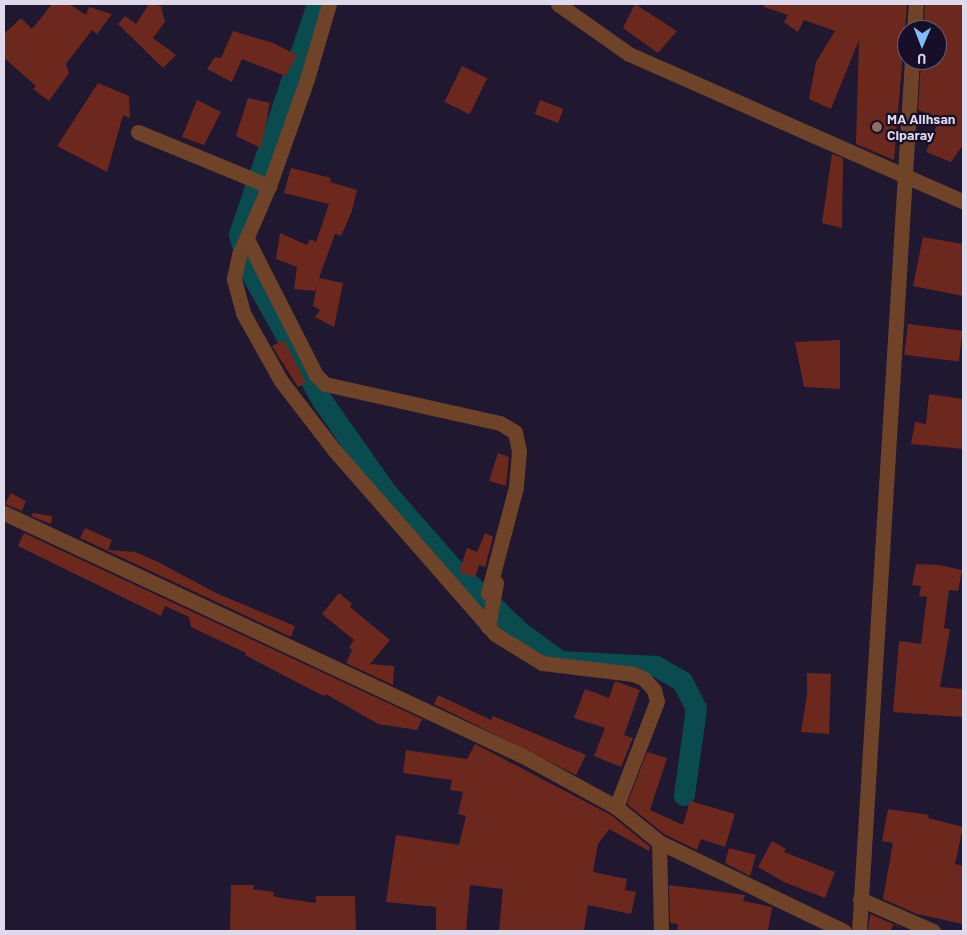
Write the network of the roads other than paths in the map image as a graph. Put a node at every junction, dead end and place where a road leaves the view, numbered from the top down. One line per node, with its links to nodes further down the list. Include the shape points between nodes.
1 (329, 4): 8 (street, via 307,79)
2 (558, 4): 7 (street, via 629,54)
3 (916, 4): 4 (street)
4 (915, 20)
5 (911, 70): 7 (street)
6 (138, 132): 8 (street)
7 (904, 174): 9 (street); 15 (street)
8 (261, 182): 10 (street)
9 (963, 202)
10 (243, 247): 12 (street, via 235,273 236,293 280,381 335,451); 12 (street, via 316,375 325,384 500,423 515,432 519,450 516,487 488,593 499,564)
11 (4, 512): 13 (street, via 523,756)
12 (488, 627): 13 (street, via 508,644 542,663 633,674 652,686 657,701)
13 (616, 807): 14 (street)
14 (659, 842): 16 (street); 17 (street)
15 (860, 899): 18 (street); 19 (street)
16 (661, 931)
17 (844, 931)
18 (858, 931)
19 (933, 931)

